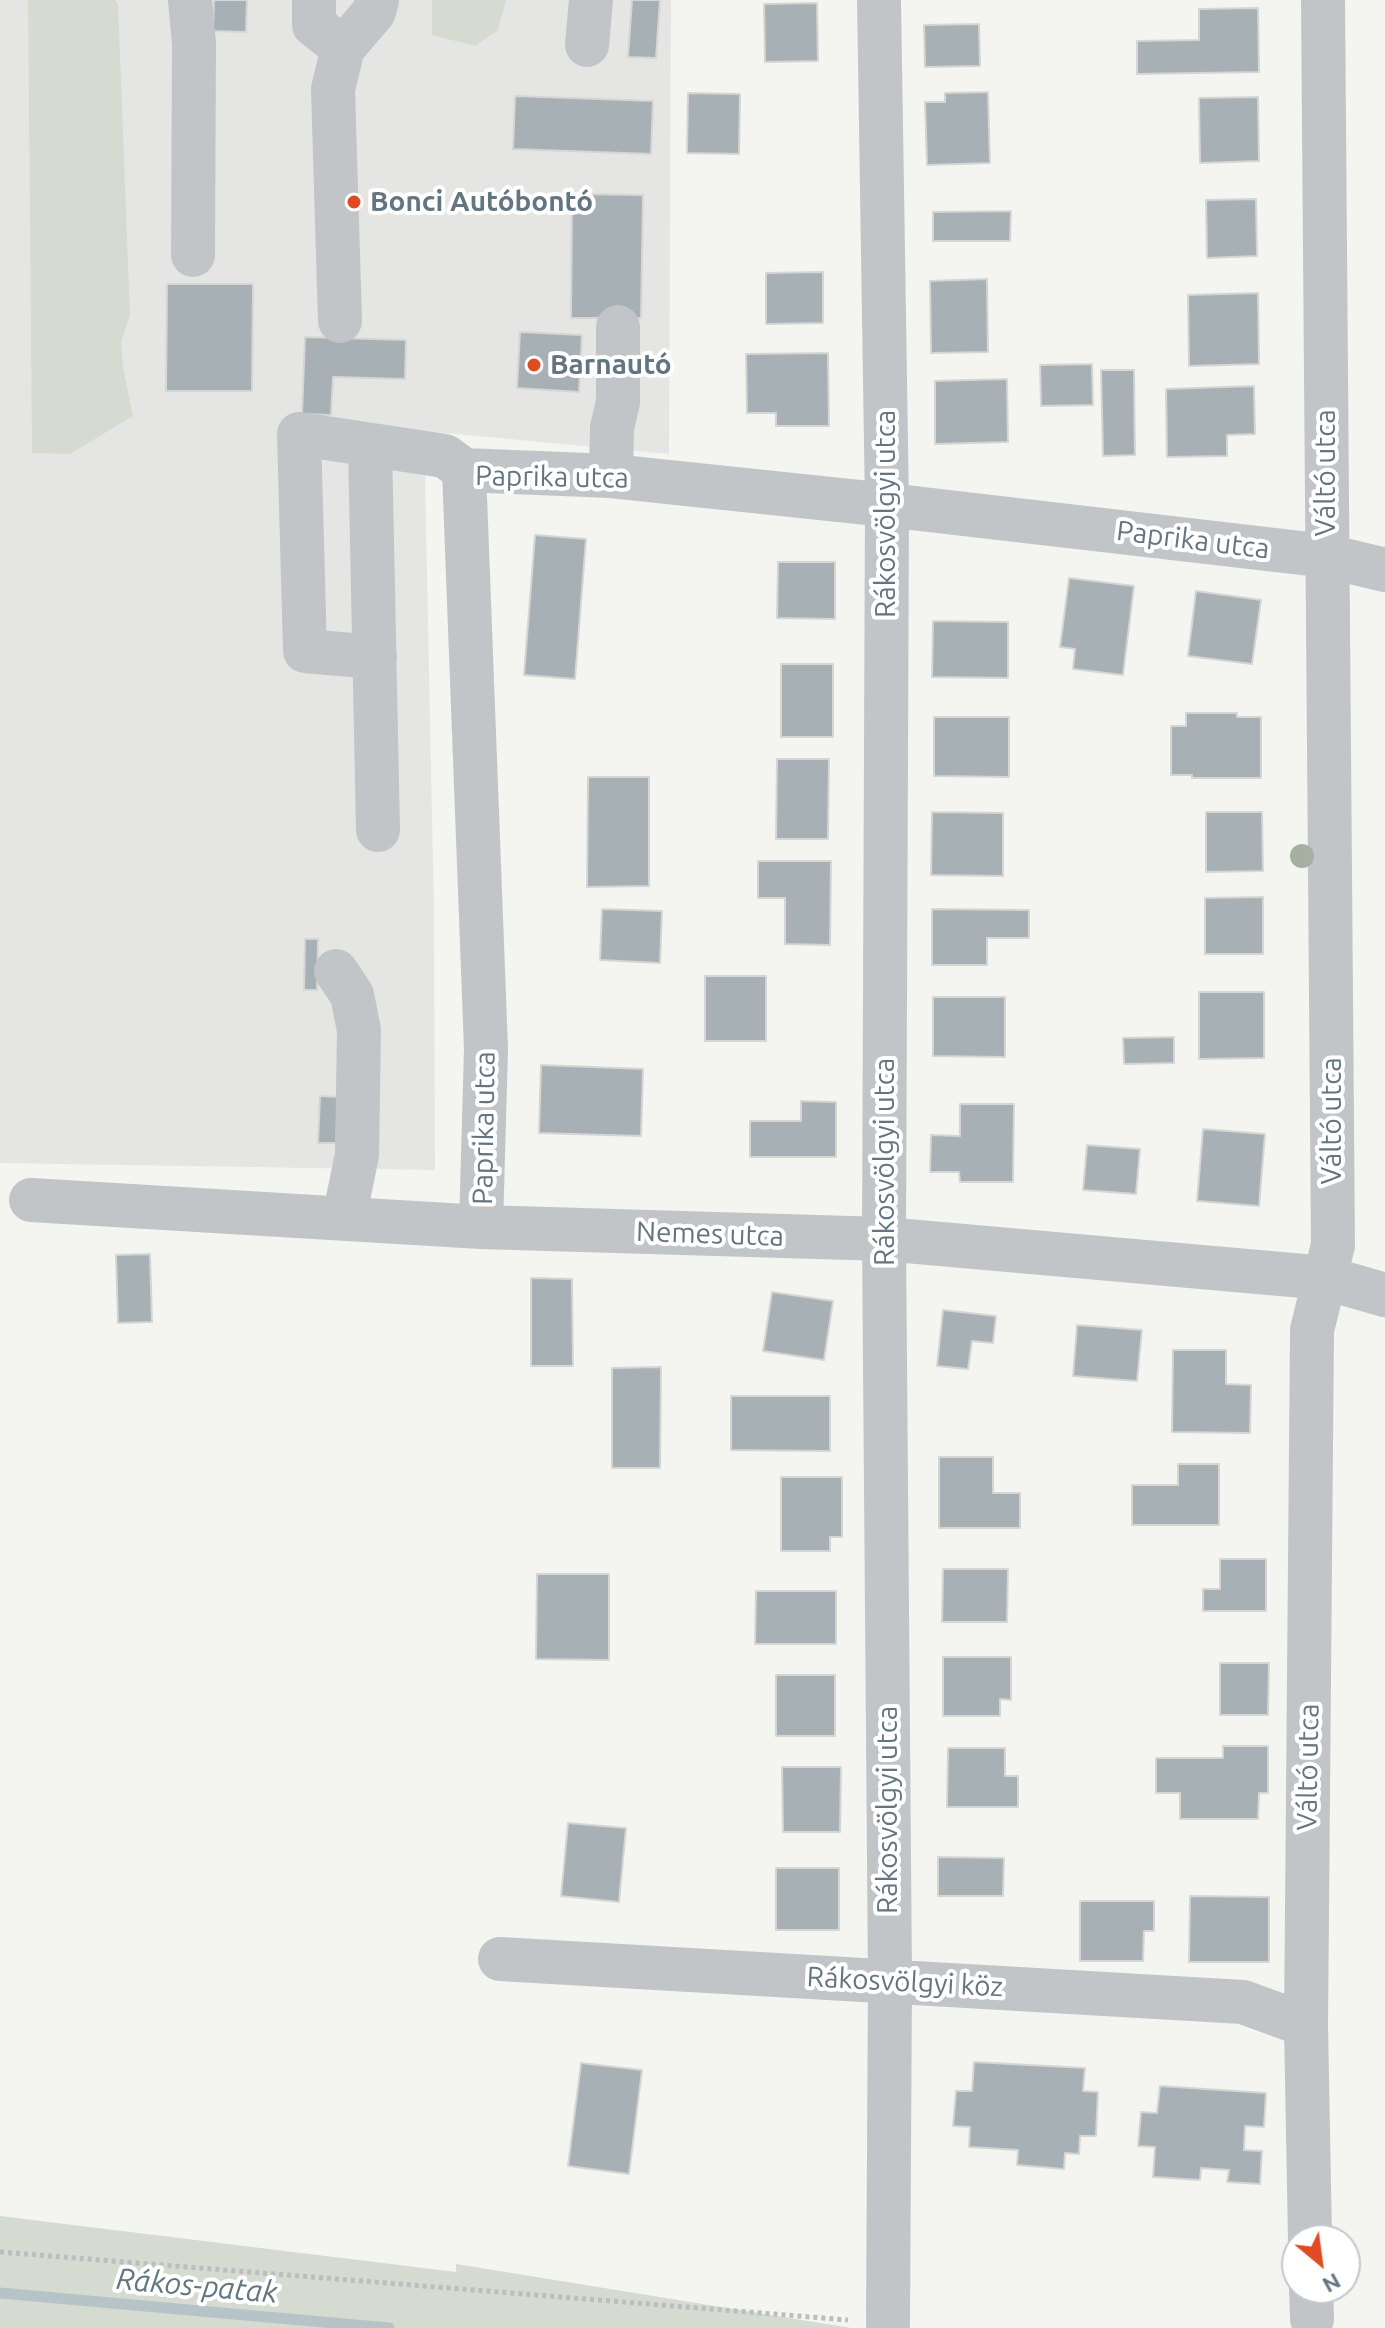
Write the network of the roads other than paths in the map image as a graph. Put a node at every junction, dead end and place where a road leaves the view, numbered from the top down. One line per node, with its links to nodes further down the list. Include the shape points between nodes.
1 (190, 0): 9 (street)
2 (314, 0): 8 (street, via 314,25)
3 (377, 0): 8 (street, via 374,12)
4 (591, 0): 7 (street)
5 (879, 0): 15 (street, Rákosvölgyi utca)
6 (1323, 0): 16 (street, Váltó utca)
7 (587, 45)
8 (343, 48): 10 (street, via 333,89)
9 (193, 255)
10 (340, 321)
11 (618, 327): 14 (street)
12 (370, 445): 13 (street, via 445,456); 18 (street); 18 (street, via 299,434 305,651)
13 (464, 470): 14 (street, Paprika utca); 23 (street, Paprika utca, via 486,1049)
14 (611, 476): 15 (street, Paprika utca)
15 (887, 505): 16 (street, Paprika utca); 24 (street, Rákosvölgyi utca)
16 (1327, 556): 17 (street, Paprika utca); 25 (street, Váltó utca, via 1333,1245)
17 (1385, 570)
18 (375, 657): 19 (street)
19 (378, 830)
20 (336, 971): 22 (street, via 352,995 359,1030 357,1155)
21 (31, 1200): 22 (street, Nemes utca)
22 (344, 1218): 23 (street, Nemes utca)
23 (481, 1227): 24 (street, Nemes utca)
24 (884, 1239): 25 (street, Nemes utca); 28 (street, Rákosvölgyi utca)
25 (1326, 1278): 26 (street, Nemes utca); 29 (street, Váltó utca, via 1312,1330)
26 (1385, 1295)
27 (500, 1959): 28 (street, Rákosvölgyi köz)
28 (890, 1981): 29 (street, Rákosvölgyi köz, via 1243,2002); 31 (street, Rákosvölgyi utca)
29 (1306, 2025): 30 (street, Váltó utca)
30 (1310, 2224)
31 (888, 2324)

